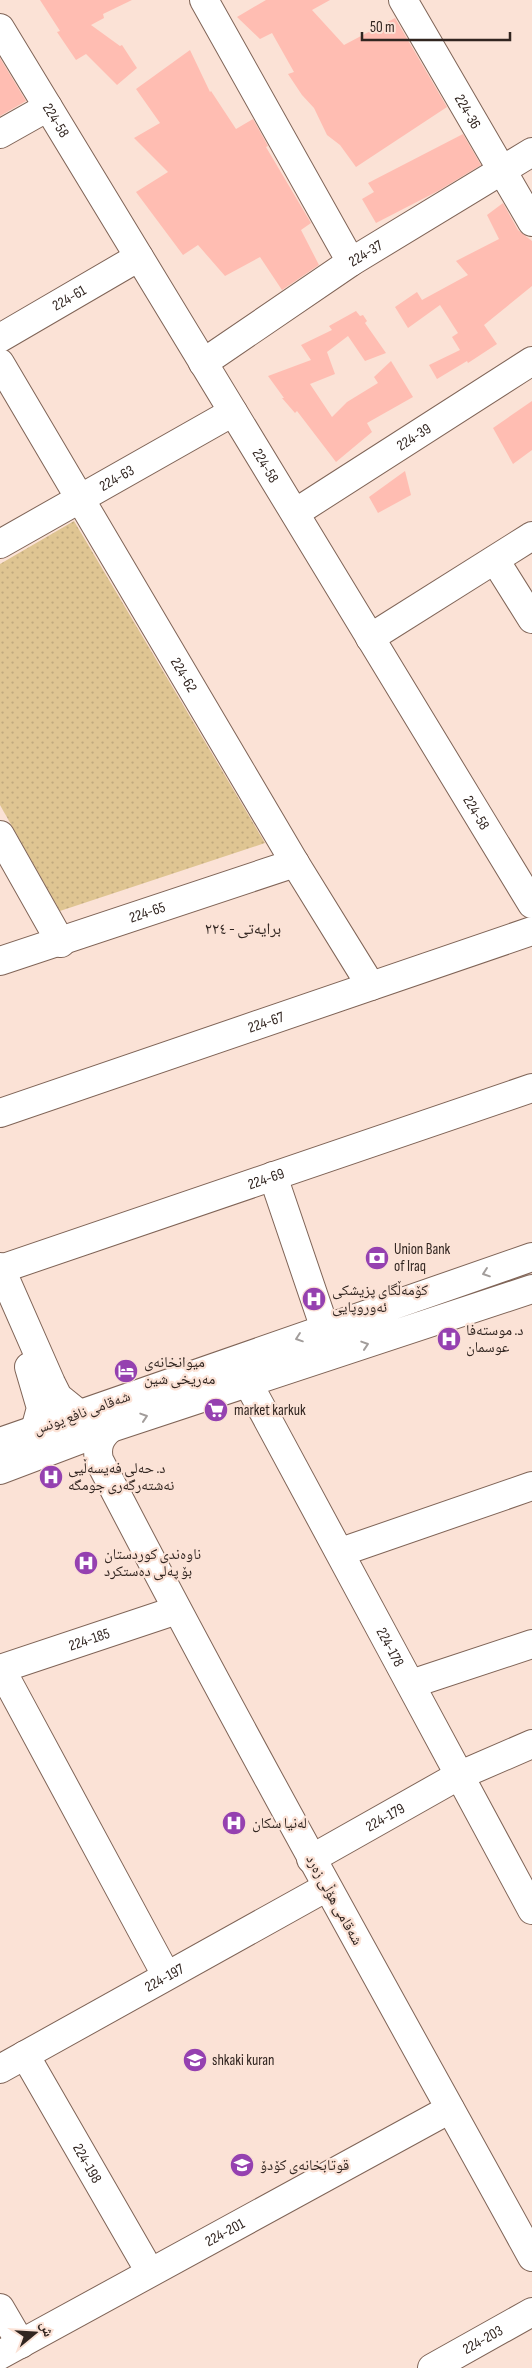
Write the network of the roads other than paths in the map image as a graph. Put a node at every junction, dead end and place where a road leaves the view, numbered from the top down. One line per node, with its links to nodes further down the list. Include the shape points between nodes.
1 (403, 0): 7 (street, 224-36)
2 (212, 3): 10 (street)
3 (0, 28): 4 (street, 224-58)
4 (48, 107): 5 (street); 9 (street, 224-58)
5 (0, 134)
6 (532, 152): 7 (street, 224-37)
7 (502, 171): 8 (street, 224-36); 10 (street, 224-37)
8 (532, 222)
9 (139, 257): 11 (street, 224-61); 14 (street, 224-58)
10 (351, 262): 14 (street, 224-37)
11 (0, 338)
12 (532, 361): 17 (street, 224-39)
13 (0, 363): 16 (street, 224-62)
14 (203, 363): 15 (street, 224-58)
15 (233, 412): 16 (street, 224-63); 17 (street, 224-58)
16 (80, 499): 19 (street, 224-63); 24 (street, 224-62)
17 (295, 513): 22 (street, 224-58)
18 (532, 536): 20 (street)
19 (0, 544)
20 (495, 560): 21 (street); 22 (street)
21 (532, 619)
22 (370, 638): 25 (street, 224-58)
23 (0, 835): 27 (street)
24 (294, 863): 27 (street, 224-65); 29 (street, 224-62)
25 (532, 904)
26 (532, 932): 29 (street, 224-67)
27 (60, 942): 28 (street, 224-65)
28 (0, 961)
29 (371, 986): 31 (street, 224-67)
30 (532, 1088): 32 (street, 224-69)
31 (0, 1113)
32 (273, 1176): 34 (street, 224-69); 37 (street)
33 (532, 1257): 37 (street, شەقامی نافع یونس, one-way to 37)
34 (0, 1268): 39 (street, via 50,1383 58,1397)
35 (532, 1289): 38 (street, شەقامی نافع یونس, one-way to 35)
36 (0, 1299): 41 (street, via 30,1369 41,1408)
37 (324, 1329): 39 (street, شەقامی نافع یونس, one-way to 39)
38 (248, 1384): 40 (street, شەقامی نافع یونس, one-way to 38); 47 (street, 224-178)
39 (79, 1414): 41 (street, شەقامی نافع یونس)
40 (111, 1428): 43 (street, شەقامی نافع یونس); 44 (street, via 99,1442)
41 (35, 1430): 42 (street, شەقامی نافع یونس)
42 (0, 1442)
43 (62, 1448): 44 (street, via 82,1449); 45 (street, شەقامی نافع یونس)
44 (99, 1460): 48 (street, شەقامی هۆڵی زەرد)
45 (0, 1470)
46 (532, 1486): 47 (street)
47 (340, 1552): 51 (street, 224-178)
48 (177, 1610): 50 (street, 224-185); 54 (street, شەقامی هۆڵی زەرد)
49 (532, 1644): 51 (street)
50 (1, 1669): 57 (street)
51 (411, 1684): 53 (street, 224-178)
52 (532, 1744): 53 (street, 224-179)
53 (458, 1776): 54 (street, 224-179); 56 (street, 224-178)
54 (311, 1859): 55 (street, شەقامی هۆڵی زەرد)
55 (327, 1887): 57 (street, 224-197); 60 (street, شەقامی هۆڵی زەرد)
56 (532, 1910)
57 (166, 1975): 58 (street, 224-197)
58 (25, 2054): 59 (street, 224-197); 62 (street, 224-198)
59 (0, 2069)
60 (450, 2109): 61 (street, شەقامی هۆڵی زەرد); 62 (street, 224-201)
61 (532, 2257)
62 (150, 2272): 65 (street, 224-201)
63 (0, 2308): 65 (street)
64 (532, 2312): 66 (street, 224-203)
65 (10, 2350)
66 (432, 2368)

